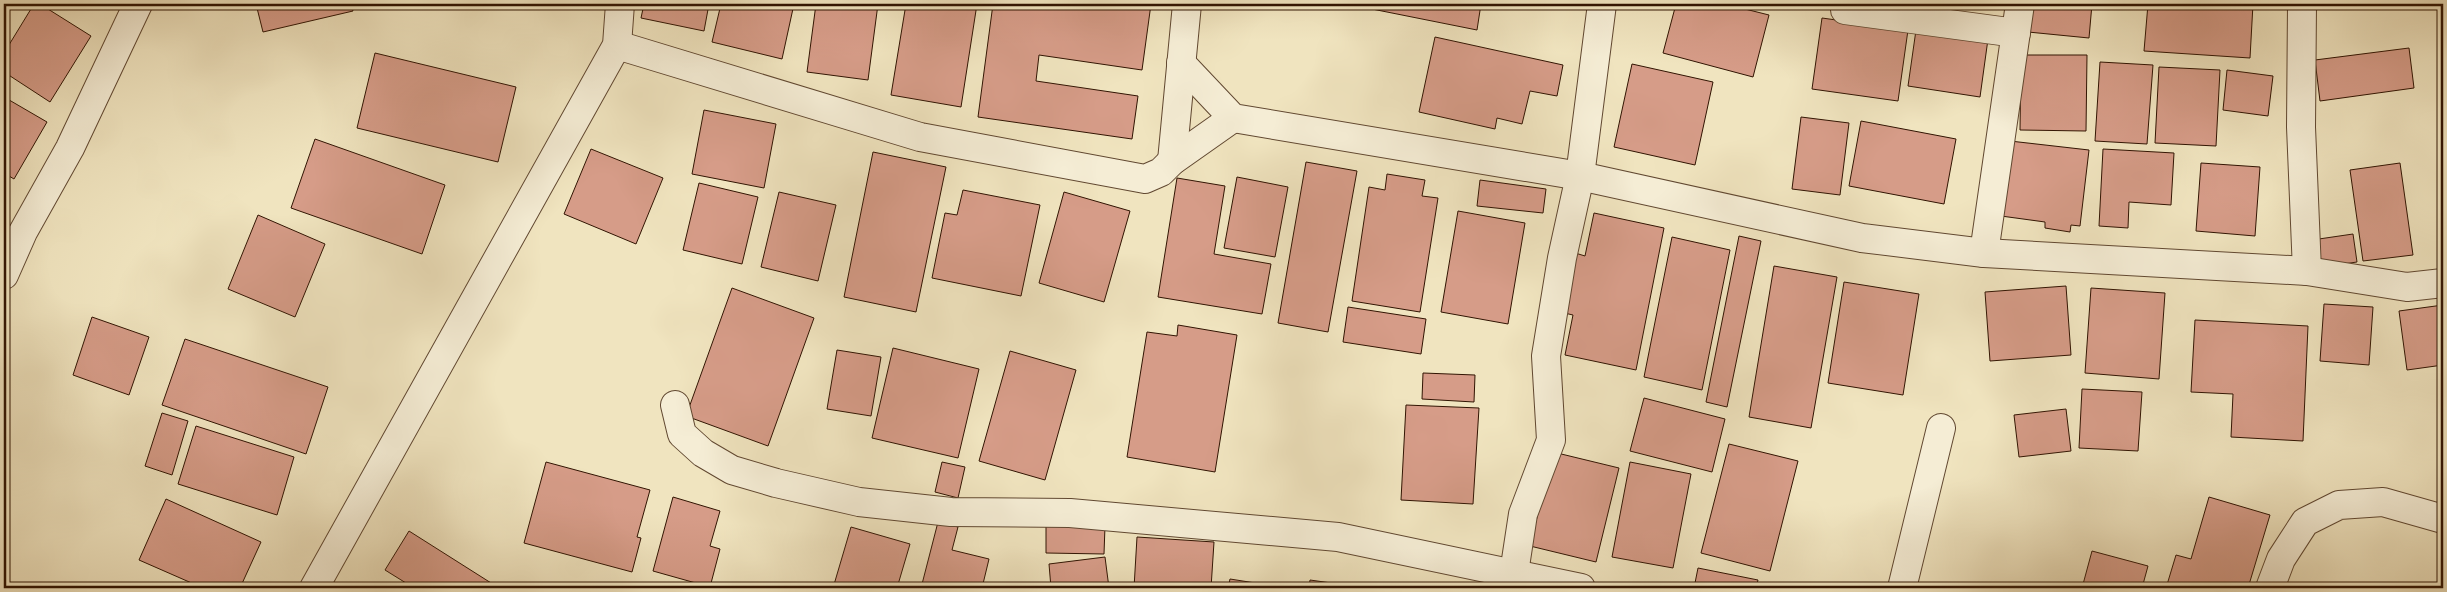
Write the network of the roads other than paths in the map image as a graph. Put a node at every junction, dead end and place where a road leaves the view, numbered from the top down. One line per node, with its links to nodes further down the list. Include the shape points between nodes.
1 (138, 4): 16 (street, via 70,148 23,232)
2 (620, 4): 9 (street)
3 (1188, 4): 10 (street)
4 (1602, 4): 13 (street)
5 (2020, 4): 8 (street)
6 (2302, 4): 15 (street, via 2301,127)
7 (1845, 10): 8 (street)
8 (2016, 33): 14 (street)
9 (617, 45): 12 (street, via 920,137 1145,179 1161,172); 22 (street)
10 (1181, 63): 11 (street); 12 (street)
11 (1232, 118): 12 (street); 13 (street)
12 (1172, 161)
13 (1580, 176): 14 (street, via 1862,238); 21 (street, via 1546,356 1551,440 1523,514)
14 (1984, 253): 15 (street)
15 (2308, 271): 17 (street, via 2407,286)
16 (4, 275)
17 (2443, 283)
18 (675, 405): 21 (street, via 682,434 703,453 732,470 776,484 859,502 951,512 1070,513 1338,537)
19 (1941, 428): 24 (street)
20 (2443, 519): 25 (street, via 2383,502 2339,505 2305,522 2281,559)
21 (1514, 573): 23 (street)
22 (314, 588)
23 (1581, 588)
24 (1902, 588)
25 (2270, 588)

